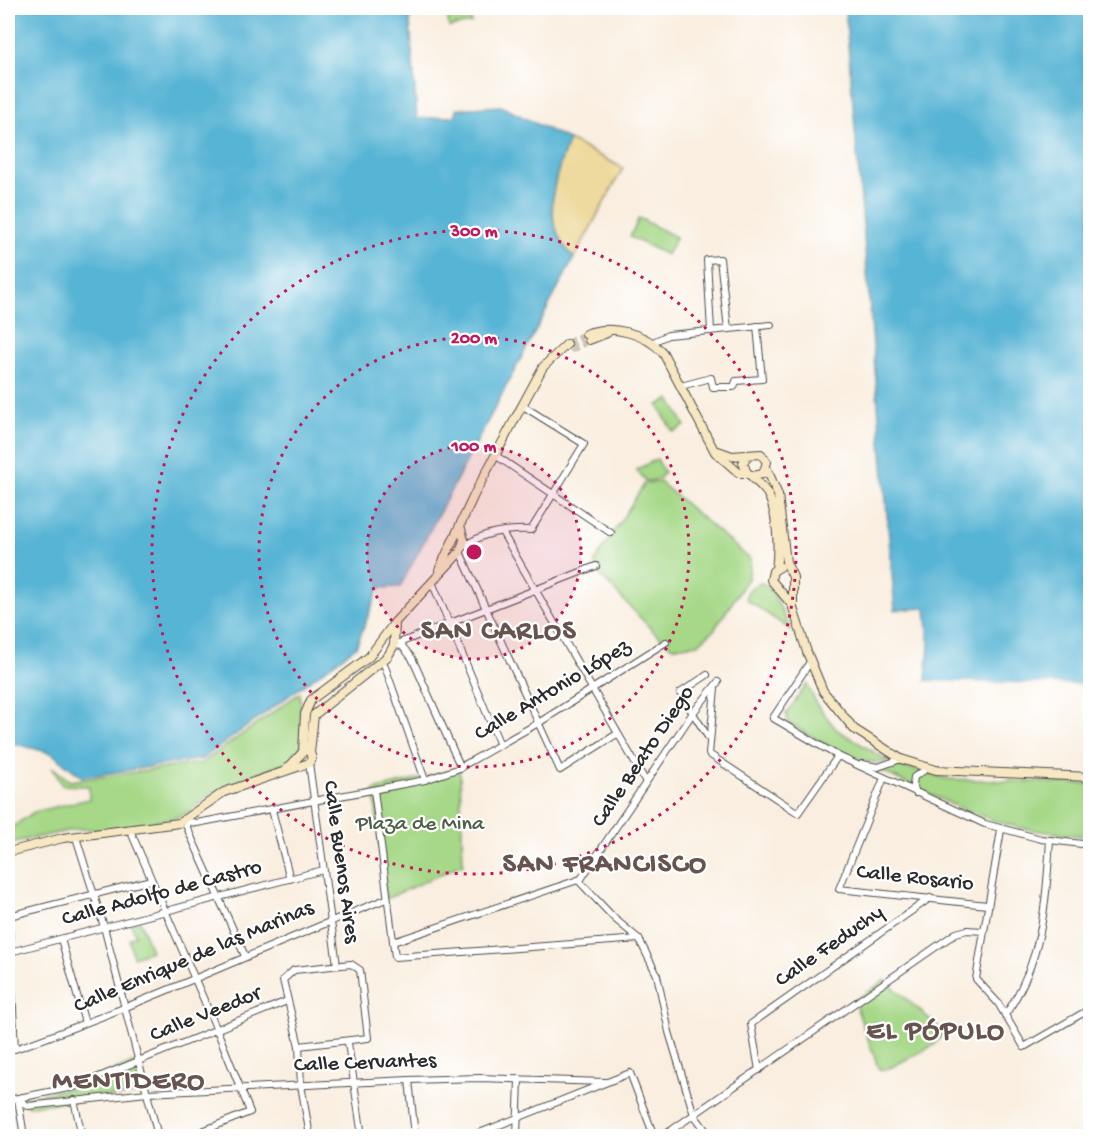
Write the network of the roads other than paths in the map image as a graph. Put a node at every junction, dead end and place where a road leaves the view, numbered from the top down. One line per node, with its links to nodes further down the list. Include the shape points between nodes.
1 (771, 325): 2 (street)
2 (757, 326): 3 (street); 8 (street, via 762,379 736,381 734,387 713,387 711,378)
3 (729, 329): 4 (street); 4 (street, via 720,259 707,260)
4 (711, 331): 6 (street, via 668,335)
5 (587, 337): 6 (street, via 600,330 643,336)
6 (652, 342): 8 (street, via 663,353)
7 (569, 347): 9 (street, via 543,367)
8 (681, 386): 10 (street)
9 (523, 405): 11 (street); 15 (street, via 584,444)
10 (713, 447): 12 (street, via 725,454); 14 (street, via 739,473)
11 (495, 455): 15 (street); 16 (street)
12 (747, 456): 13 (street, via 754,452 762,454); 14 (street, via 743,463)
13 (767, 468): 14 (street, via 759,476); 22 (street, via 778,495)
14 (749, 474): 21 (street, via 768,494 773,510)
15 (553, 493): 17 (street, via 531,530); 18 (street)
16 (460, 525): 19 (street, via 464,533); 23 (street)
17 (501, 532): 19 (street, via 483,536); 26 (street)
18 (611, 533)
19 (461, 550): 23 (street); 28 (street)
20 (596, 566): 26 (street)
21 (776, 569): 22 (street); 25 (street, via 771,580)
22 (790, 570): 24 (street)
23 (436, 576): 29 (street); 30 (street, via 433,590)
24 (792, 582): 25 (street); 27 (street)
25 (779, 589): 27 (street)
26 (535, 592): 28 (street); 36 (street)
27 (793, 608): 34 (street)
28 (489, 610): 30 (street); 38 (street)
29 (395, 622): 32 (street); 43 (street, via 369,657 311,699 305,714)
30 (450, 625): 32 (street); 41 (street)
31 (666, 642): 36 (street, Calle Antonio López)
32 (394, 645): 33 (street); 47 (street, via 402,646 411,658)
33 (383, 661): 43 (street, via 317,710); 50 (street)
34 (810, 662): 42 (street, via 772,718); 44 (street, via 823,691 845,720 864,737)
35 (707, 675): 37 (street, via 680,693)
36 (592, 690): 38 (street, Calle Antonio López); 39 (street)
37 (692, 714): 40 (street); 40 (street, Calle Beato Diego, via 718,682 713,694); 51 (street, Calle Beato Diego)
38 (540, 722): 39 (street, via 560,770); 41 (street, Calle Antonio López)
39 (617, 734): 51 (street)
40 (710, 740): 42 (street, via 709,754 798,813)
41 (500, 745): 47 (street, Calle Antonio López)
42 (838, 756): 45 (street)
43 (305, 758): 54 (street, Calle Buenos Aires); 56 (street, via 285,771 217,795)
44 (902, 759): 45 (street, via 878,767); 46 (street)
45 (851, 761): 49 (street)
46 (928, 768): 48 (street, via 950,773); 53 (street, via 914,777)
47 (459, 769): 50 (street)
48 (1090, 777)
49 (884, 778): 53 (street); 70 (street, Calle Rosario, via 839,889)
50 (425, 780): 52 (street)
51 (646, 782): 66 (street, Calle Beato Diego)
52 (374, 790): 54 (street); 69 (street)
53 (916, 793): 58 (street)
54 (313, 802): 55 (street); 63 (street, Calle Buenos Aires)
55 (272, 810): 56 (street, via 196,823); 64 (street)
56 (184, 821): 57 (street); 68 (street)
57 (130, 830): 59 (street); 65 (street)
58 (1001, 830): 60 (street); 71 (street)
59 (76, 837): 62 (street); 67 (street)
60 (1050, 840): 61 (street); 87 (street, via 1043,928 1028,975)
61 (1090, 844)
62 (8, 852)
63 (323, 870): 64 (street, Calle Adolfo de Castro); 74 (street, Calle Buenos Aires)
64 (290, 879): 68 (street, Calle Adolfo de Castro)
65 (151, 880): 67 (street); 72 (street)
66 (578, 880): 78 (street); 79 (street)
67 (95, 896): 73 (street); 75 (street)
68 (220, 897): 72 (street, Calle Adolfo de Castro); 81 (street)
69 (386, 898): 74 (street, Calle Enrique de las Marinas); 79 (street)
70 (931, 898): 71 (street, Calle Rosario); 93 (street, Calle Feduchy, via 751,1024)
71 (987, 905): 76 (street)
72 (166, 911): 75 (street, Calle Adolfo de Castro); 83 (street)
73 (8, 913): 80 (street)
74 (331, 921): 81 (street, Calle Enrique de las Marinas); 82 (street, Calle Buenos Aires)
75 (104, 927): 77 (street, Calle Adolfo de Castro); 85 (street)
76 (983, 931): 87 (street, via 976,979); 93 (street, via 956,933)
77 (61, 939): 80 (street, Calle Adolfo de Castro); 88 (street)
78 (639, 939): 79 (street, via 395,957); 106 (street, via 657,975)
79 (393, 942)
80 (10, 952): 88 (street, Calle Enrique de las Marinas, via 15,1049)
81 (245, 956): 83 (street, Calle Enrique de las Marinas)
82 (337, 965): 84 (street, via 289,973 282,984); 90 (street, via 358,967 365,1006 368,1038)
83 (195, 978): 85 (street, Calle Enrique de las Marinas); 89 (street)
84 (287, 1001): 89 (street, Calle Veedor); 91 (street)
85 (125, 1008): 88 (street, Calle Enrique de las Marinas); 92 (street)
86 (1090, 1009): 87 (street, via 1024,1047)
87 (1005, 1014)
88 (85, 1023)
89 (217, 1030): 92 (street, Calle Veedor); 100 (street)
90 (348, 1042): 91 (street); 97 (street)
91 (299, 1046): 99 (street)
92 (139, 1061): 102 (street); 103 (street, Calle Veedor, via 74,1087)
93 (759, 1070): 106 (street)
94 (519, 1079): 95 (street, Calle Cervantes); 96 (street, Calle Cervantes); 107 (street)
95 (409, 1080): 97 (street, Calle Cervantes); 114 (street)
96 (585, 1081): 98 (street, Calle Cervantes); 101 (street)
97 (354, 1082): 99 (street, Calle Cervantes); 113 (street)
98 (605, 1082): 101 (street); 117 (street, via 630,1073)
99 (301, 1085): 100 (street, Calle Cervantes); 112 (street)
100 (240, 1088): 102 (street, Calle Cervantes); 108 (street, via 250,1113)
101 (587, 1090): 107 (street)
102 (147, 1094): 105 (street, Calle Cervantes); 111 (street)
103 (18, 1099): 104 (street); 105 (street, Calle Cervantes, via 28,1106); 109 (street)
104 (8, 1100)
105 (74, 1100): 110 (street)
106 (694, 1115): 118 (street); 119 (street)
107 (517, 1118): 115 (street); 116 (street)
108 (194, 1136)
109 (24, 1137)
110 (82, 1137)
111 (158, 1137)
112 (309, 1137)
113 (362, 1137)
114 (415, 1137)
115 (472, 1137)
116 (517, 1137)
117 (654, 1137)
118 (663, 1137)
119 (710, 1137)

